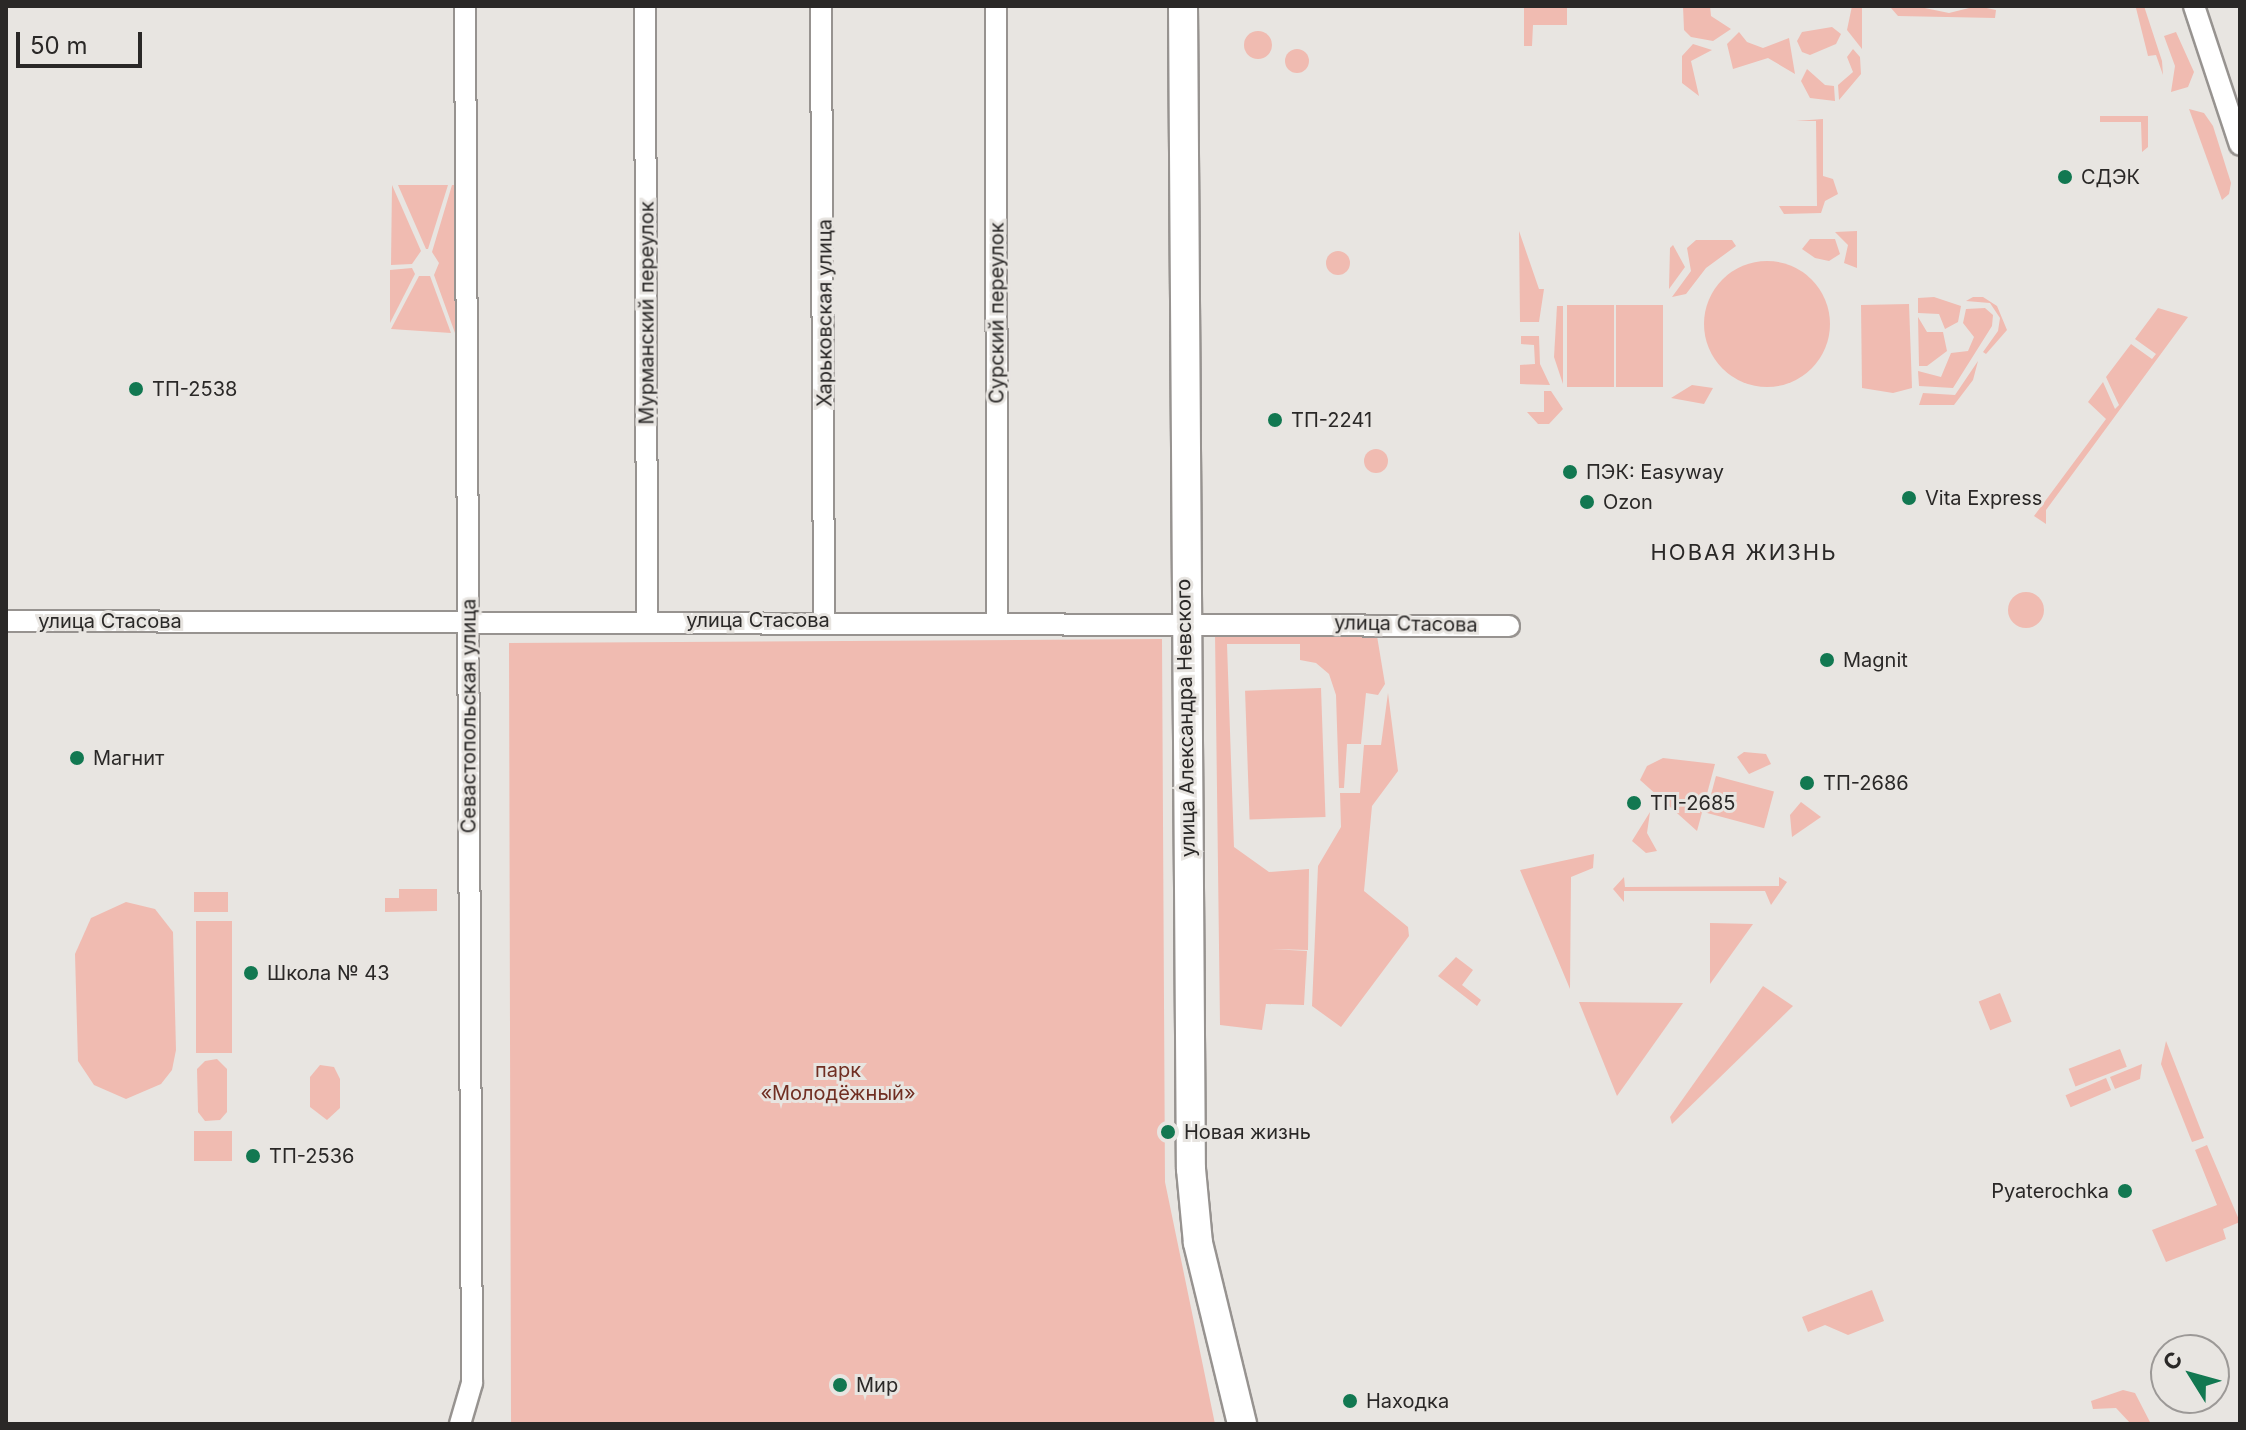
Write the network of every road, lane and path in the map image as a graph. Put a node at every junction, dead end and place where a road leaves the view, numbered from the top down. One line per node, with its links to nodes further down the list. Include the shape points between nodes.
1 (465, 6): 11 (street, Севастопольская улица)
2 (645, 6): 12 (street, Мурманский переулок)
3 (821, 6): 8 (street, Харьковская улица)
4 (996, 6): 9 (street, Сурский переулок)
5 (1183, 6): 13 (street, улица Александра Невского)
6 (2194, 6): 7 (street)
7 (2240, 145)
8 (824, 620): 9 (street, улица Стасова); 12 (street, улица Стасова)
9 (997, 620): 13 (street, улица Стасова)
10 (6, 621): 11 (street, улица Стасова)
11 (468, 621): 12 (street, улица Стасова); 15 (street, Севастопольская улица, via 472,1383)
12 (647, 621)
13 (1184, 621): 14 (street, улица Стасова); 16 (street, улица Александра Невского, via 1192,1184 1202,1259)
14 (1509, 626)
15 (460, 1424)
16 (1242, 1424)

